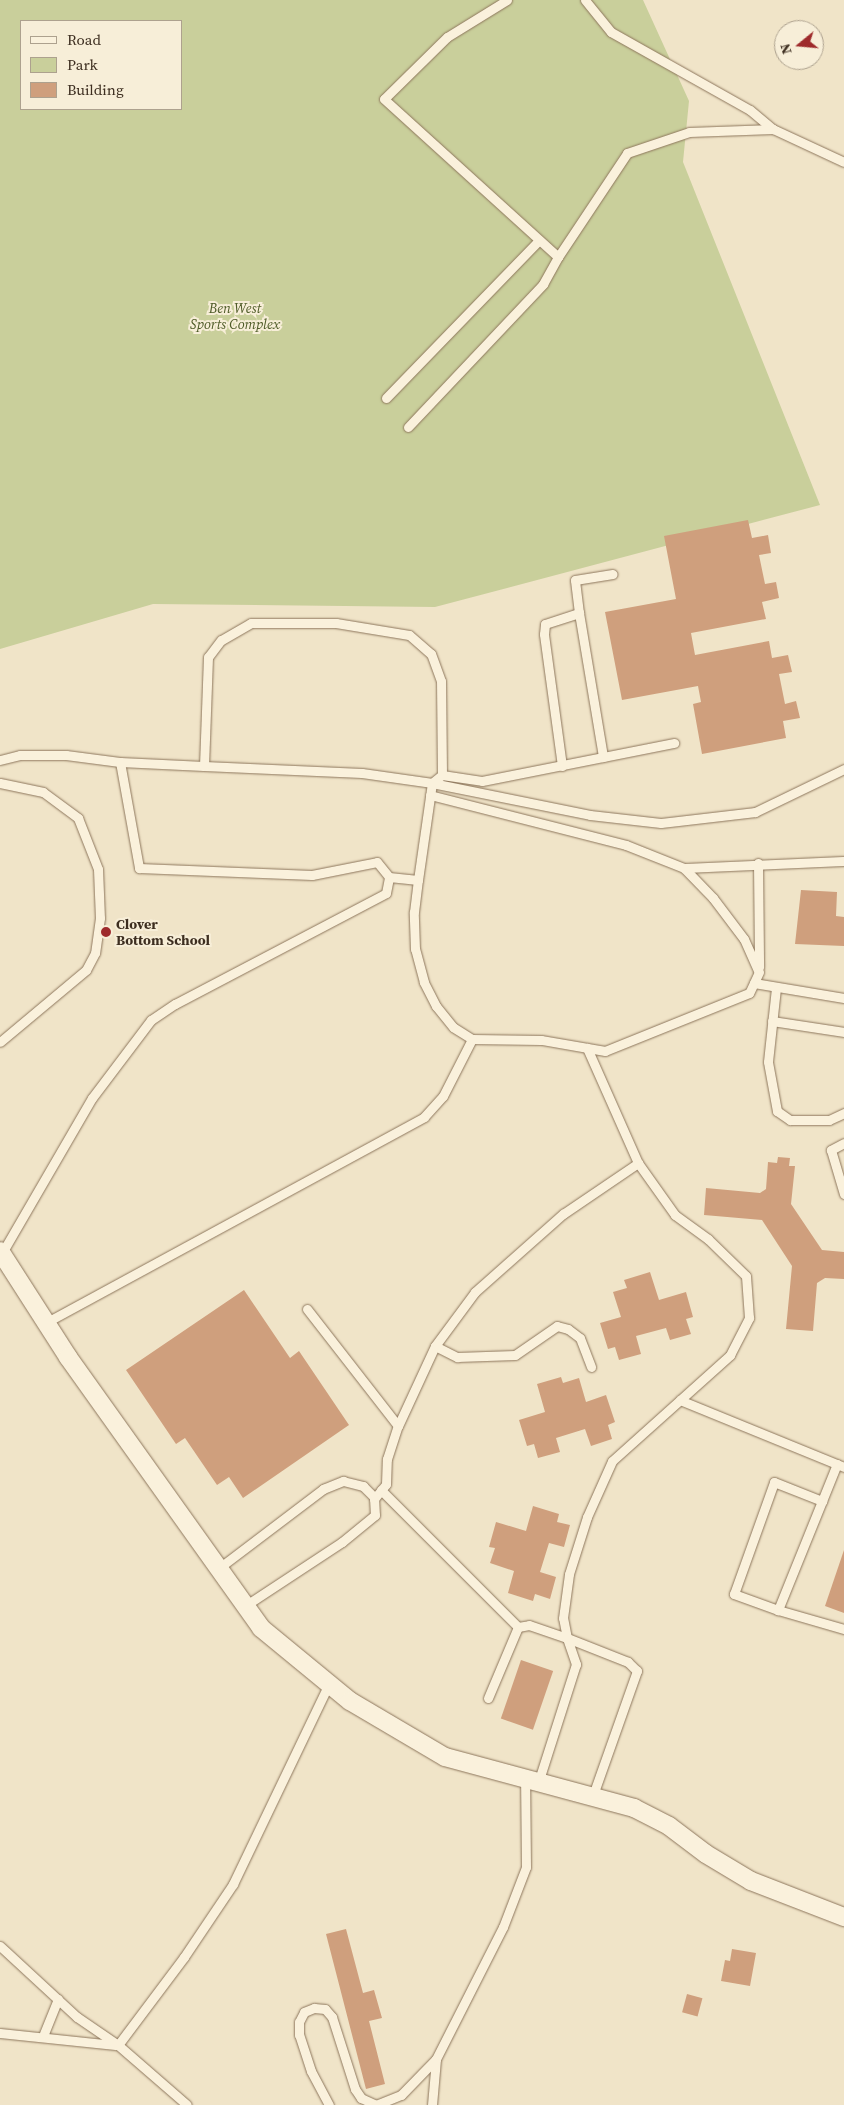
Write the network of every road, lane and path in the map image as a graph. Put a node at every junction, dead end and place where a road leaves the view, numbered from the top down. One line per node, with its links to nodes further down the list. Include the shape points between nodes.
1 (507, 0): 5 (lane, via 447,37 384,99)
2 (584, 0): 3 (lane, via 610,32 750,110)
3 (773, 129): 4 (lane); 6 (lane, via 689,132 627,153)
4 (844, 162)
5 (539, 240): 6 (lane); 7 (lane)
6 (558, 257): 8 (lane, via 543,284)
7 (386, 398)
8 (408, 427)
9 (613, 574): 10 (lane, via 576,580)
10 (580, 614): 12 (lane); 16 (lane, via 545,624)
11 (674, 743): 12 (lane)
12 (603, 757): 16 (lane)
13 (0, 760): 14 (lane, via 20,755 66,755)
14 (120, 762): 15 (lane); 25 (lane, via 139,868 312,875 377,862)
15 (204, 766): 18 (lane, via 208,657 221,640 251,623 336,623 409,635 431,654 441,681); 20 (lane, via 362,773)
16 (562, 766): 18 (lane, via 482,781)
17 (844, 769): 20 (lane, via 755,812 661,823 590,816)
18 (442, 775): 20 (lane)
19 (0, 782): 34 (lane, via 43,792 78,818 98,869 100,918 95,953 86,970)
20 (432, 783): 21 (lane)
21 (430, 794): 24 (lane, via 626,845); 26 (lane)
22 (844, 861): 23 (lane)
23 (758, 863): 24 (lane); 27 (lane)
24 (684, 868): 27 (lane, via 744,938)
25 (389, 877): 26 (lane); 40 (lane, via 386,893 175,1004 151,1020 92,1098)
26 (418, 880): 33 (lane, via 414,912 415,949 424,982 436,1006 453,1027)
27 (759, 972): 28 (lane)
28 (754, 983): 29 (lane); 35 (lane, via 749,993 605,1050)
29 (776, 988): 30 (lane); 31 (lane)
30 (844, 998)
31 (772, 1021): 32 (lane); 36 (lane, via 768,1062 777,1111 790,1120 829,1120)
32 (844, 1032)
33 (472, 1039): 35 (lane, via 541,1040); 42 (lane, via 443,1096 424,1118)
34 (0, 1042)
35 (587, 1048): 38 (lane)
36 (844, 1113)
37 (844, 1143): 39 (lane, via 831,1150)
38 (638, 1163): 43 (lane, via 563,1214 475,1292); 45 (lane, via 675,1214 708,1239 746,1276 749,1318 734,1348)
39 (844, 1194)
40 (1, 1252): 42 (street)
41 (307, 1309): 46 (lane)
42 (47, 1322): 51 (street)
43 (435, 1346): 44 (lane, via 457,1357 515,1356 557,1326 580,1338); 46 (lane)
44 (591, 1367)
45 (680, 1400): 47 (lane); 56 (lane, via 612,1461 587,1517 569,1574 563,1618)
46 (398, 1426): 48 (lane, via 387,1459 386,1484)
47 (840, 1465): 50 (lane)
48 (381, 1490): 49 (lane); 54 (lane, via 471,1583)
49 (374, 1499): 51 (lane, via 363,1486 343,1481 323,1489); 52 (lane, via 375,1515 342,1542)
50 (822, 1501): 53 (lane); 53 (lane, via 774,1482 734,1594)
51 (219, 1568): 52 (street)
52 (245, 1606): 57 (street, via 261,1628)
53 (778, 1610): 55 (lane)
54 (518, 1626): 56 (lane, via 529,1625); 58 (lane)
55 (844, 1629)
56 (567, 1638): 59 (lane, via 576,1664); 60 (lane, via 628,1662 637,1671)
57 (329, 1684): 59 (street, via 350,1702 445,1758); 66 (lane, via 233,1884 184,1957)
58 (488, 1698)
59 (532, 1779): 60 (street); 67 (lane, via 526,1867 503,1927)
60 (593, 1795): 61 (street, via 634,1808 669,1826 750,1881)
61 (844, 1917)
62 (0, 1946): 63 (lane)
63 (58, 1999): 65 (lane); 66 (lane)
64 (0, 2033): 65 (lane)
65 (43, 2036): 66 (lane)
66 (118, 2045): 68 (lane)
67 (436, 2059): 70 (lane, via 401,2096); 71 (lane)
68 (187, 2105)
69 (329, 2105): 70 (lane, via 311,2071 299,2035 298,2022 304,2012 314,2008 325,2009 332,2017 356,2089 361,2098)
70 (376, 2105)
71 (432, 2105)

